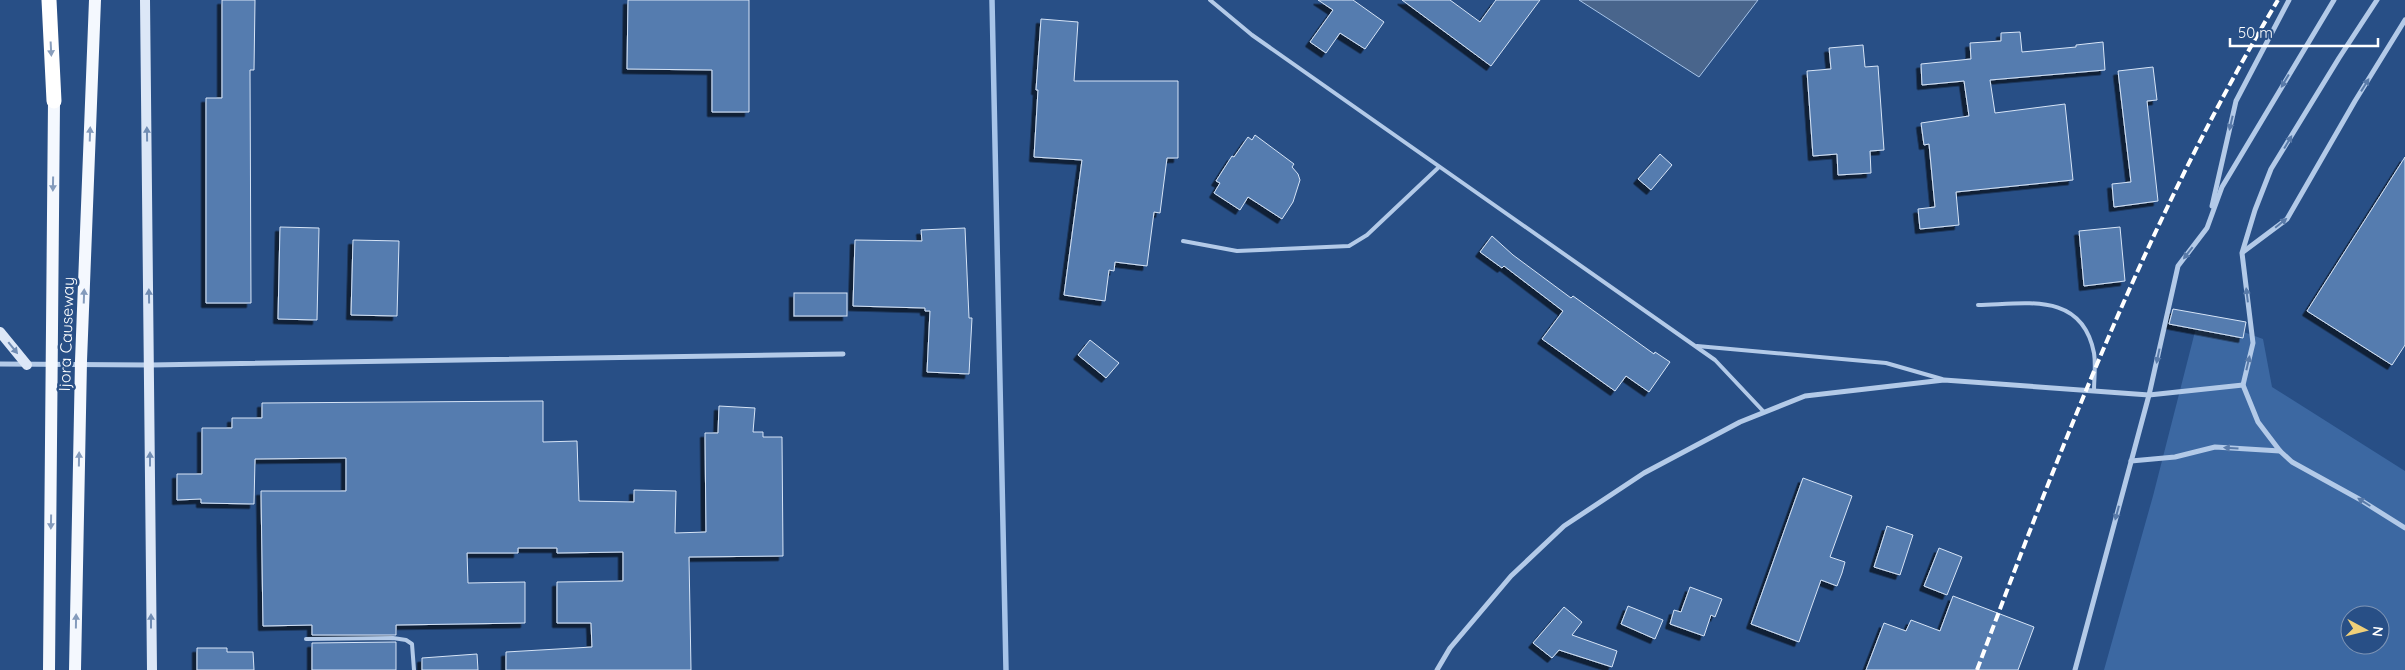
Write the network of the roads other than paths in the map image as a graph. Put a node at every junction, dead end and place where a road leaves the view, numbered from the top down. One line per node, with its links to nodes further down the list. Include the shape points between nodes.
1 (49, 0): 9 (highway, one-way to 9)
2 (95, 0): 31 (main road, Ijora Causeway, one-way to 2, via 81,361)
3 (145, 0): 20 (street, one-way to 3)
4 (1210, 0): 10 (lane, via 1252,35)
5 (2289, 0): 11 (street, one-way to 11, via 2236,101)
6 (2334, 0): 11 (street, one-way to 11, via 2222,187)
7 (2377, 0): 13 (street, one-way to 7, via 2272,169)
8 (2405, 20): 13 (street, one-way to 8, via 2287,219)
9 (54, 101): 30 (main road, Ijora Causeway, one-way to 30)
10 (1439, 166): 12 (lane, via 1367,235 1349,246 1237,250); 16 (lane)
11 (2207, 228): 24 (street, one-way to 24, via 2178,266)
12 (1183, 241)
13 (2242, 253): 22 (street, one-way to 13, via 2253,343)
14 (1978, 305): 23 (lane, via 2052,304 2070,311 2089,332 2094,354)
15 (0, 332): 19 (street, one-way to 19)
16 (1696, 346): 21 (lane, via 1886,363); 25 (lane, via 1715,360)
17 (843, 354): 20 (street)
18 (0, 364): 19 (street)
19 (27, 364): 20 (street)
20 (150, 365): 32 (street, one-way to 20)
21 (1944, 380): 23 (street); 25 (street, via 1806,396)
22 (2243, 385): 24 (street); 26 (street, via 2258,422)
23 (2094, 391): 24 (street)
24 (2149, 395): 27 (street)
25 (1764, 412): 34 (street, via 1644,473 1564,526 1511,576 1450,648)
26 (2280, 451): 27 (street, one-way to 27, via 2215,447 2175,458); 28 (street, one-way to 26, via 2292,462)
27 (2131, 461): 35 (street, one-way to 35)
28 (2405, 528)
29 (306, 639): 33 (lane, via 406,640 412,644)
30 (48, 670)
31 (75, 670)
32 (152, 670)
33 (414, 670)
34 (1437, 670)
35 (2075, 670)

